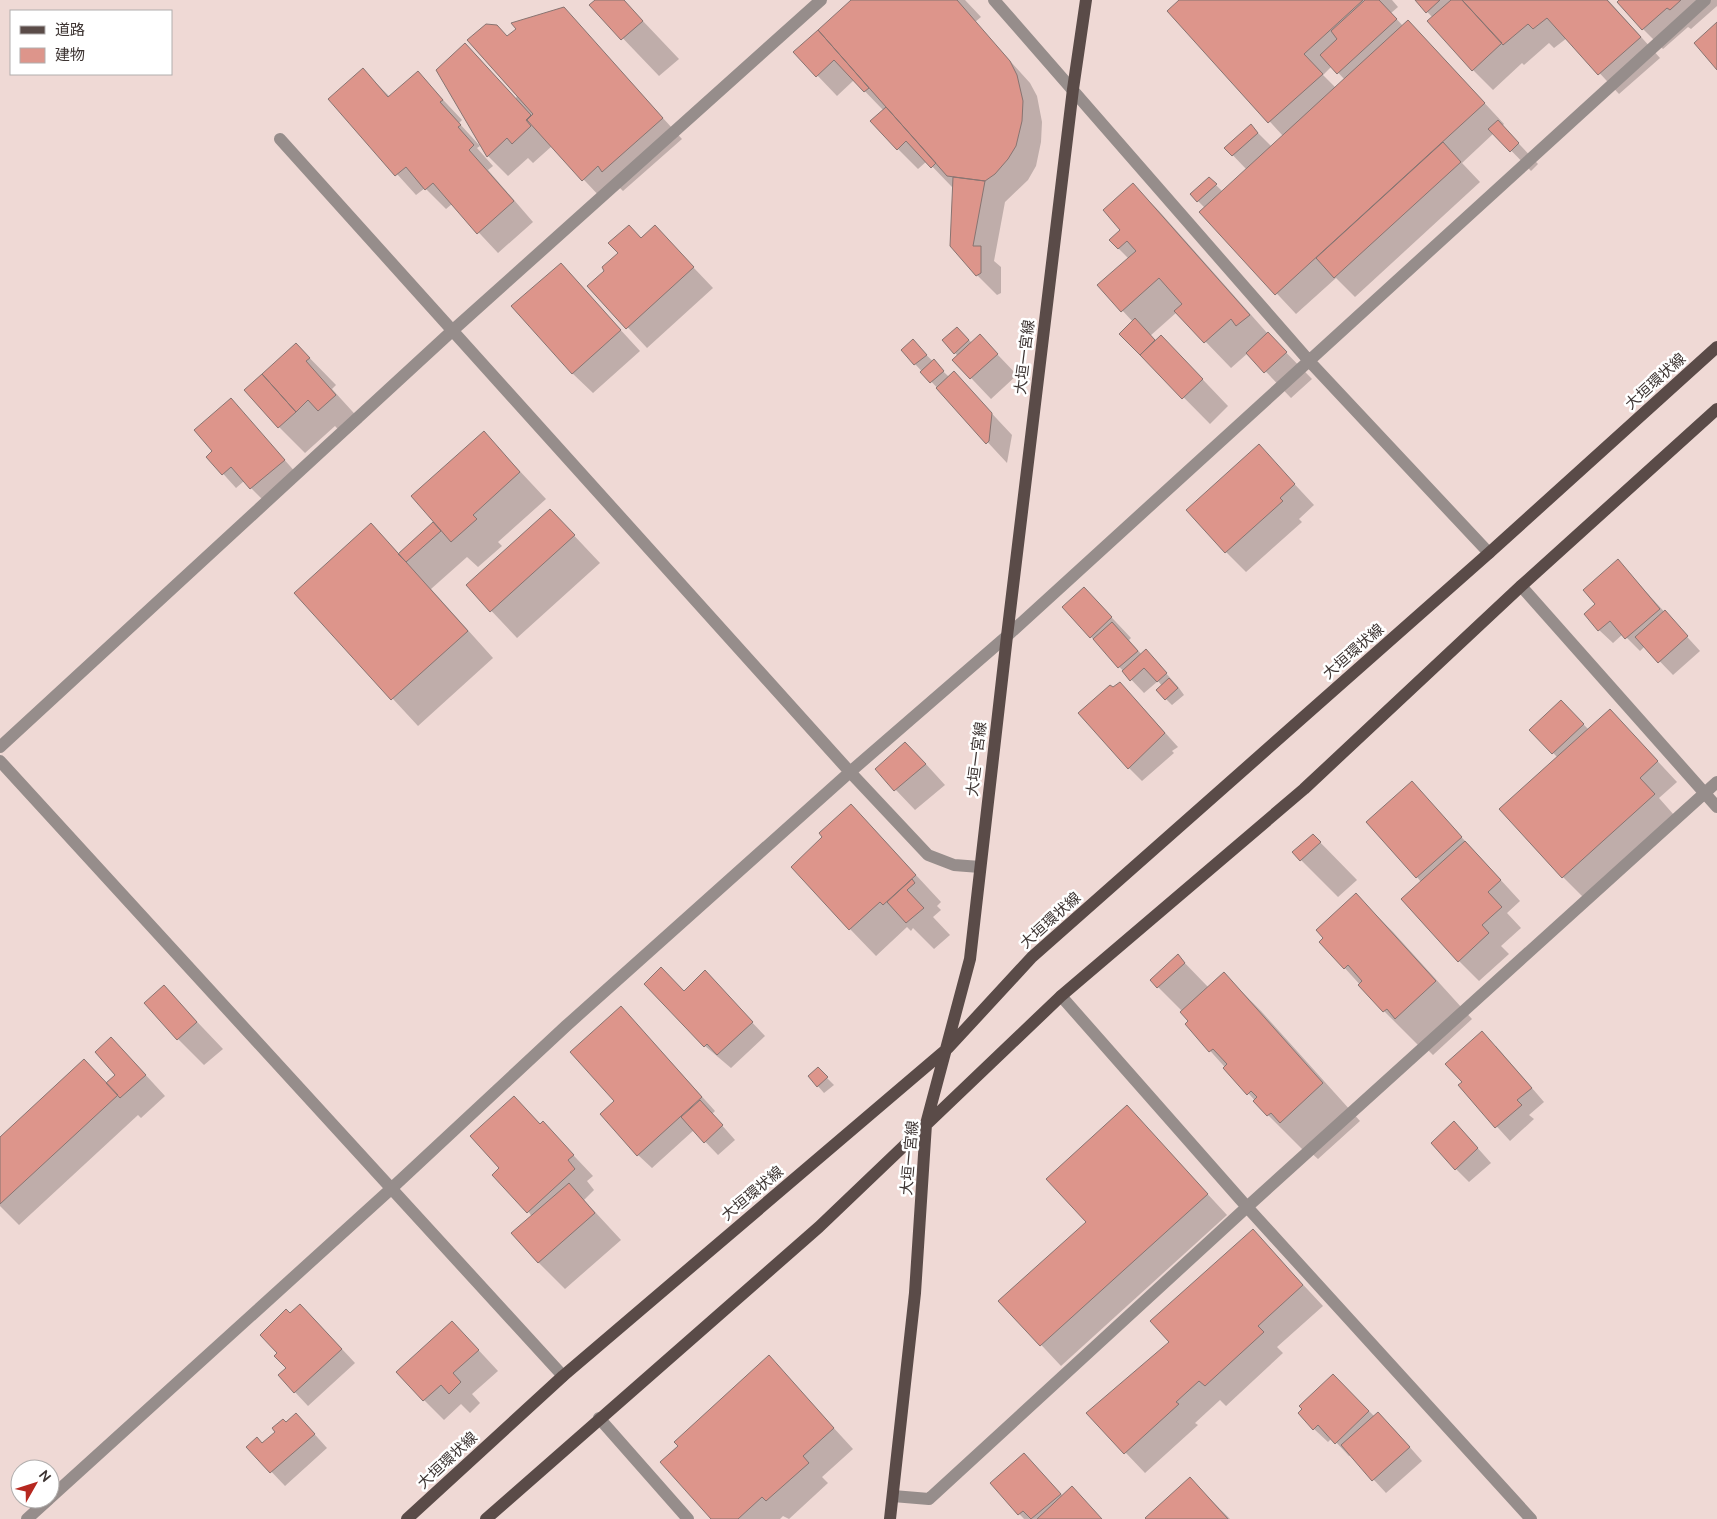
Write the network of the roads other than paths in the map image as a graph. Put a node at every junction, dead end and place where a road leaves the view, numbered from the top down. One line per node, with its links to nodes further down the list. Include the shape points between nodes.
1 (821, 0): 7 (street)
2 (994, 0): 5 (street)
3 (1086, 0): 5 (main road, 大垣一宮線)
4 (1705, 0): 9 (street)
5 (1073, 89): 9 (street); 13 (main road, 大垣一宮線)
6 (280, 139): 7 (street)
7 (452, 331): 14 (street); 16 (street)
8 (1717, 347): 11 (main road, 大垣環状線)
9 (1310, 362): 11 (street); 13 (street)
10 (1717, 409): 12 (main road)
11 (1490, 553): 22 (main road, 大垣環状線, via 1032,957)
12 (1521, 586): 18 (street); 21 (main road, via 1304,790)
13 (1007, 636): 16 (street); 20 (main road, 大垣一宮線)
14 (0, 747)
15 (0, 762): 24 (street)
16 (850, 772): 20 (street, via 928,855 954,865); 24 (street, via 566,1026)
17 (1717, 782): 18 (street)
18 (1705, 793): 19 (street); 25 (street)
19 (1717, 806)
20 (980, 866): 22 (main road, 大垣一宮線, via 970,959)
21 (1062, 996): 23 (main road); 25 (street)
22 (948, 1048): 23 (main road, 大垣一宮線); 26 (main road, 大垣環状線)
23 (926, 1124): 27 (main road, via 819,1227); 29 (main road, 大垣一宮線, via 915,1293)
24 (392, 1188): 26 (street); 28 (street)
25 (1247, 1207): 29 (street, via 929,1499); 36 (street)
26 (563, 1376): 32 (main road, 大垣環状線)
27 (599, 1418): 33 (main road); 34 (street)
28 (60, 1490)
29 (893, 1496): 35 (main road, 大垣一宮線)
30 (38, 1509): 31 (street)
31 (27, 1519)
32 (407, 1519)
33 (486, 1519)
34 (688, 1519)
35 (890, 1519)
36 (1530, 1519)

